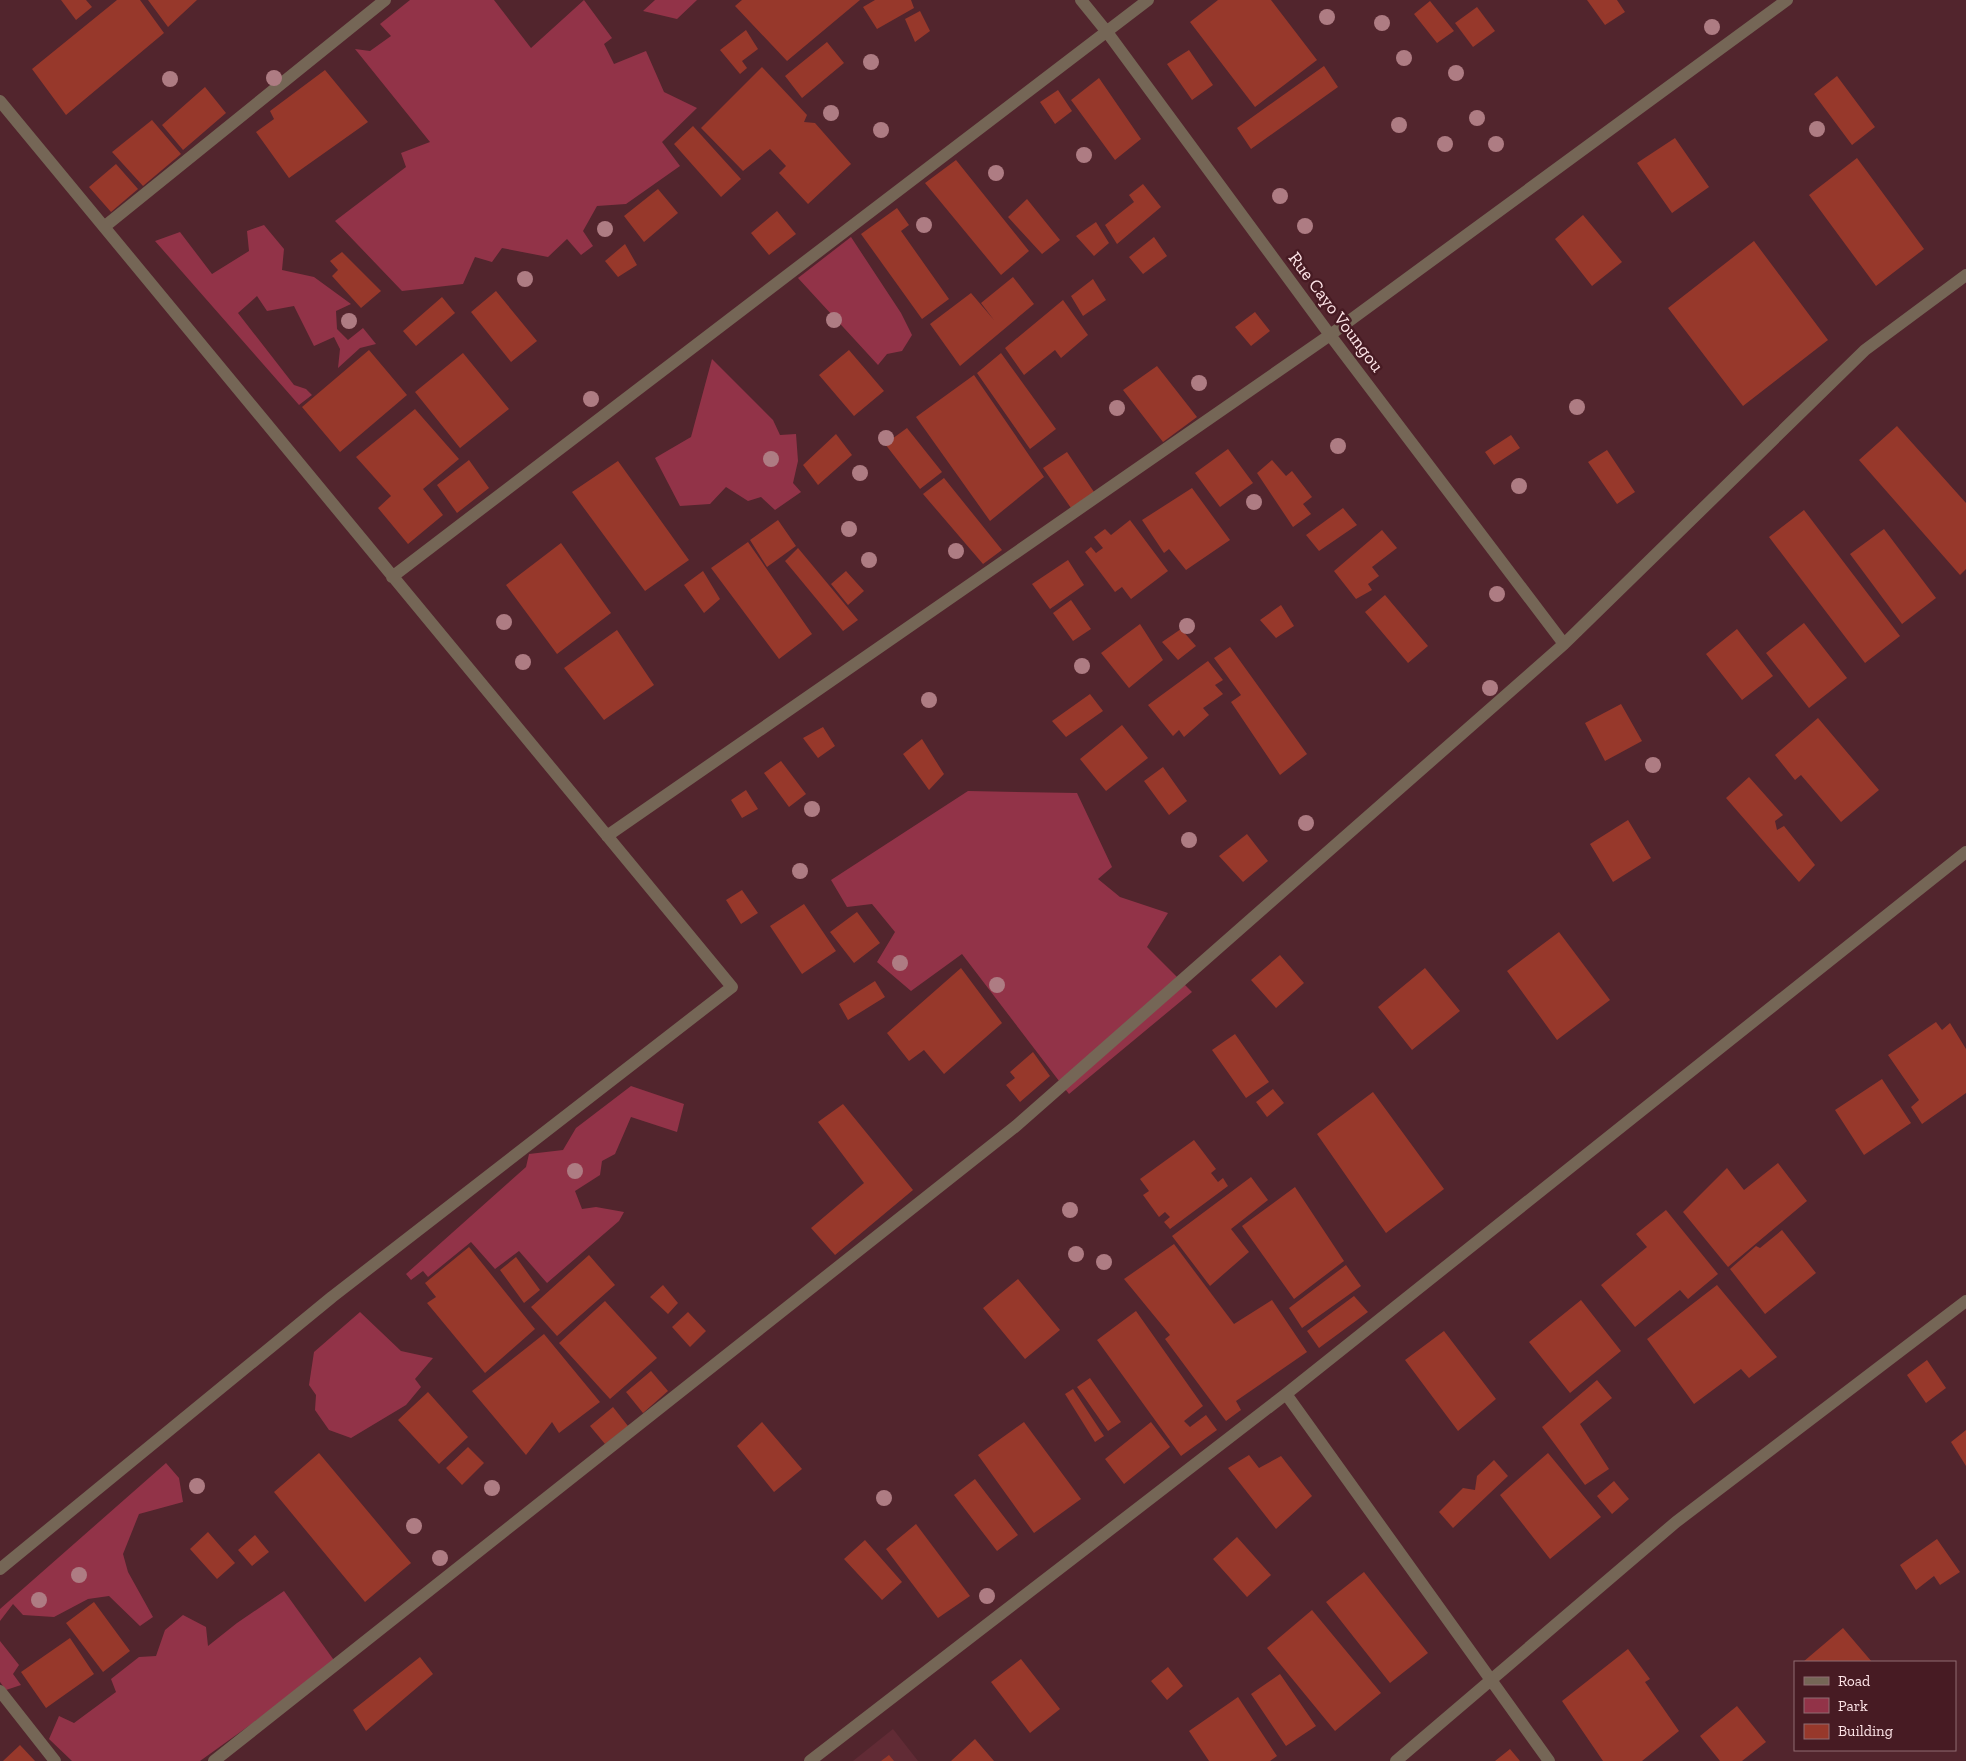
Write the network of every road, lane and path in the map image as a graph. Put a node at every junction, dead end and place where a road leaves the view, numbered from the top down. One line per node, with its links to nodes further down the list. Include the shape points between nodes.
1 (385, 0): 7 (street)
2 (1081, 0): 5 (street, Rue Cayo Voungou)
3 (1148, 0): 5 (street)
4 (1787, 0): 9 (street)
5 (1107, 32): 9 (street, Rue Cayo Voungou); 10 (street)
6 (0, 101): 7 (street)
7 (104, 227): 10 (street)
8 (1966, 275): 11 (street, via 1865,350)
9 (1330, 335): 11 (street, Rue Cayo Voungou); 12 (street)
10 (392, 576): 12 (street)
11 (1564, 644): 20 (street, via 1016,1126)
12 (606, 836): 16 (street, via 732,987 332,1298)
13 (1965, 856): 15 (street)
14 (1966, 1300): 17 (street, via 1676,1522)
15 (1286, 1394): 17 (street); 21 (street)
16 (0, 1569)
17 (1492, 1681): 22 (street); 23 (street)
18 (0, 1691): 19 (street)
19 (55, 1761)
20 (214, 1761)
21 (810, 1761)
22 (1396, 1761)
23 (1549, 1761)

